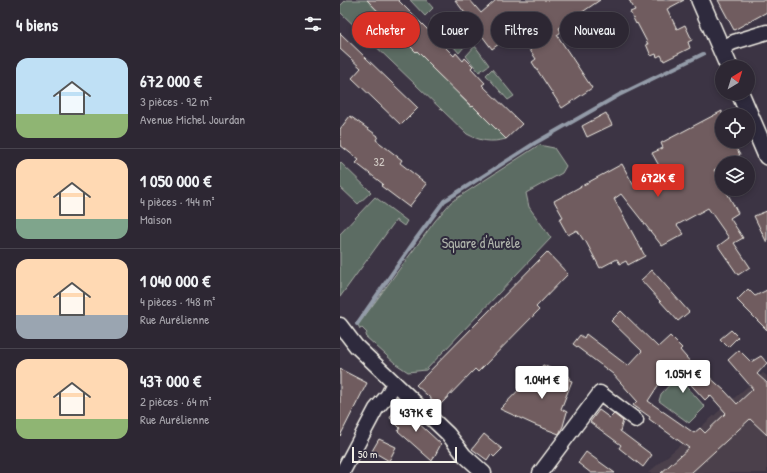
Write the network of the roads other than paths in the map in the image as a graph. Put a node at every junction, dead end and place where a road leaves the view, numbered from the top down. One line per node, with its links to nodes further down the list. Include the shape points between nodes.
1 (700, 0): 3 (street)
2 (767, 32): 3 (street)
3 (721, 48): 4 (street)
4 (727, 60)
5 (743, 100): 6 (street)
6 (767, 156)
7 (340, 325): 8 (street, via 356,346)
8 (394, 383): 10 (street, via 376,409); 11 (street, via 448,434 464,456)
9 (636, 420): 12 (street, via 600,393)
10 (342, 473)
11 (484, 473)
12 (540, 473)

